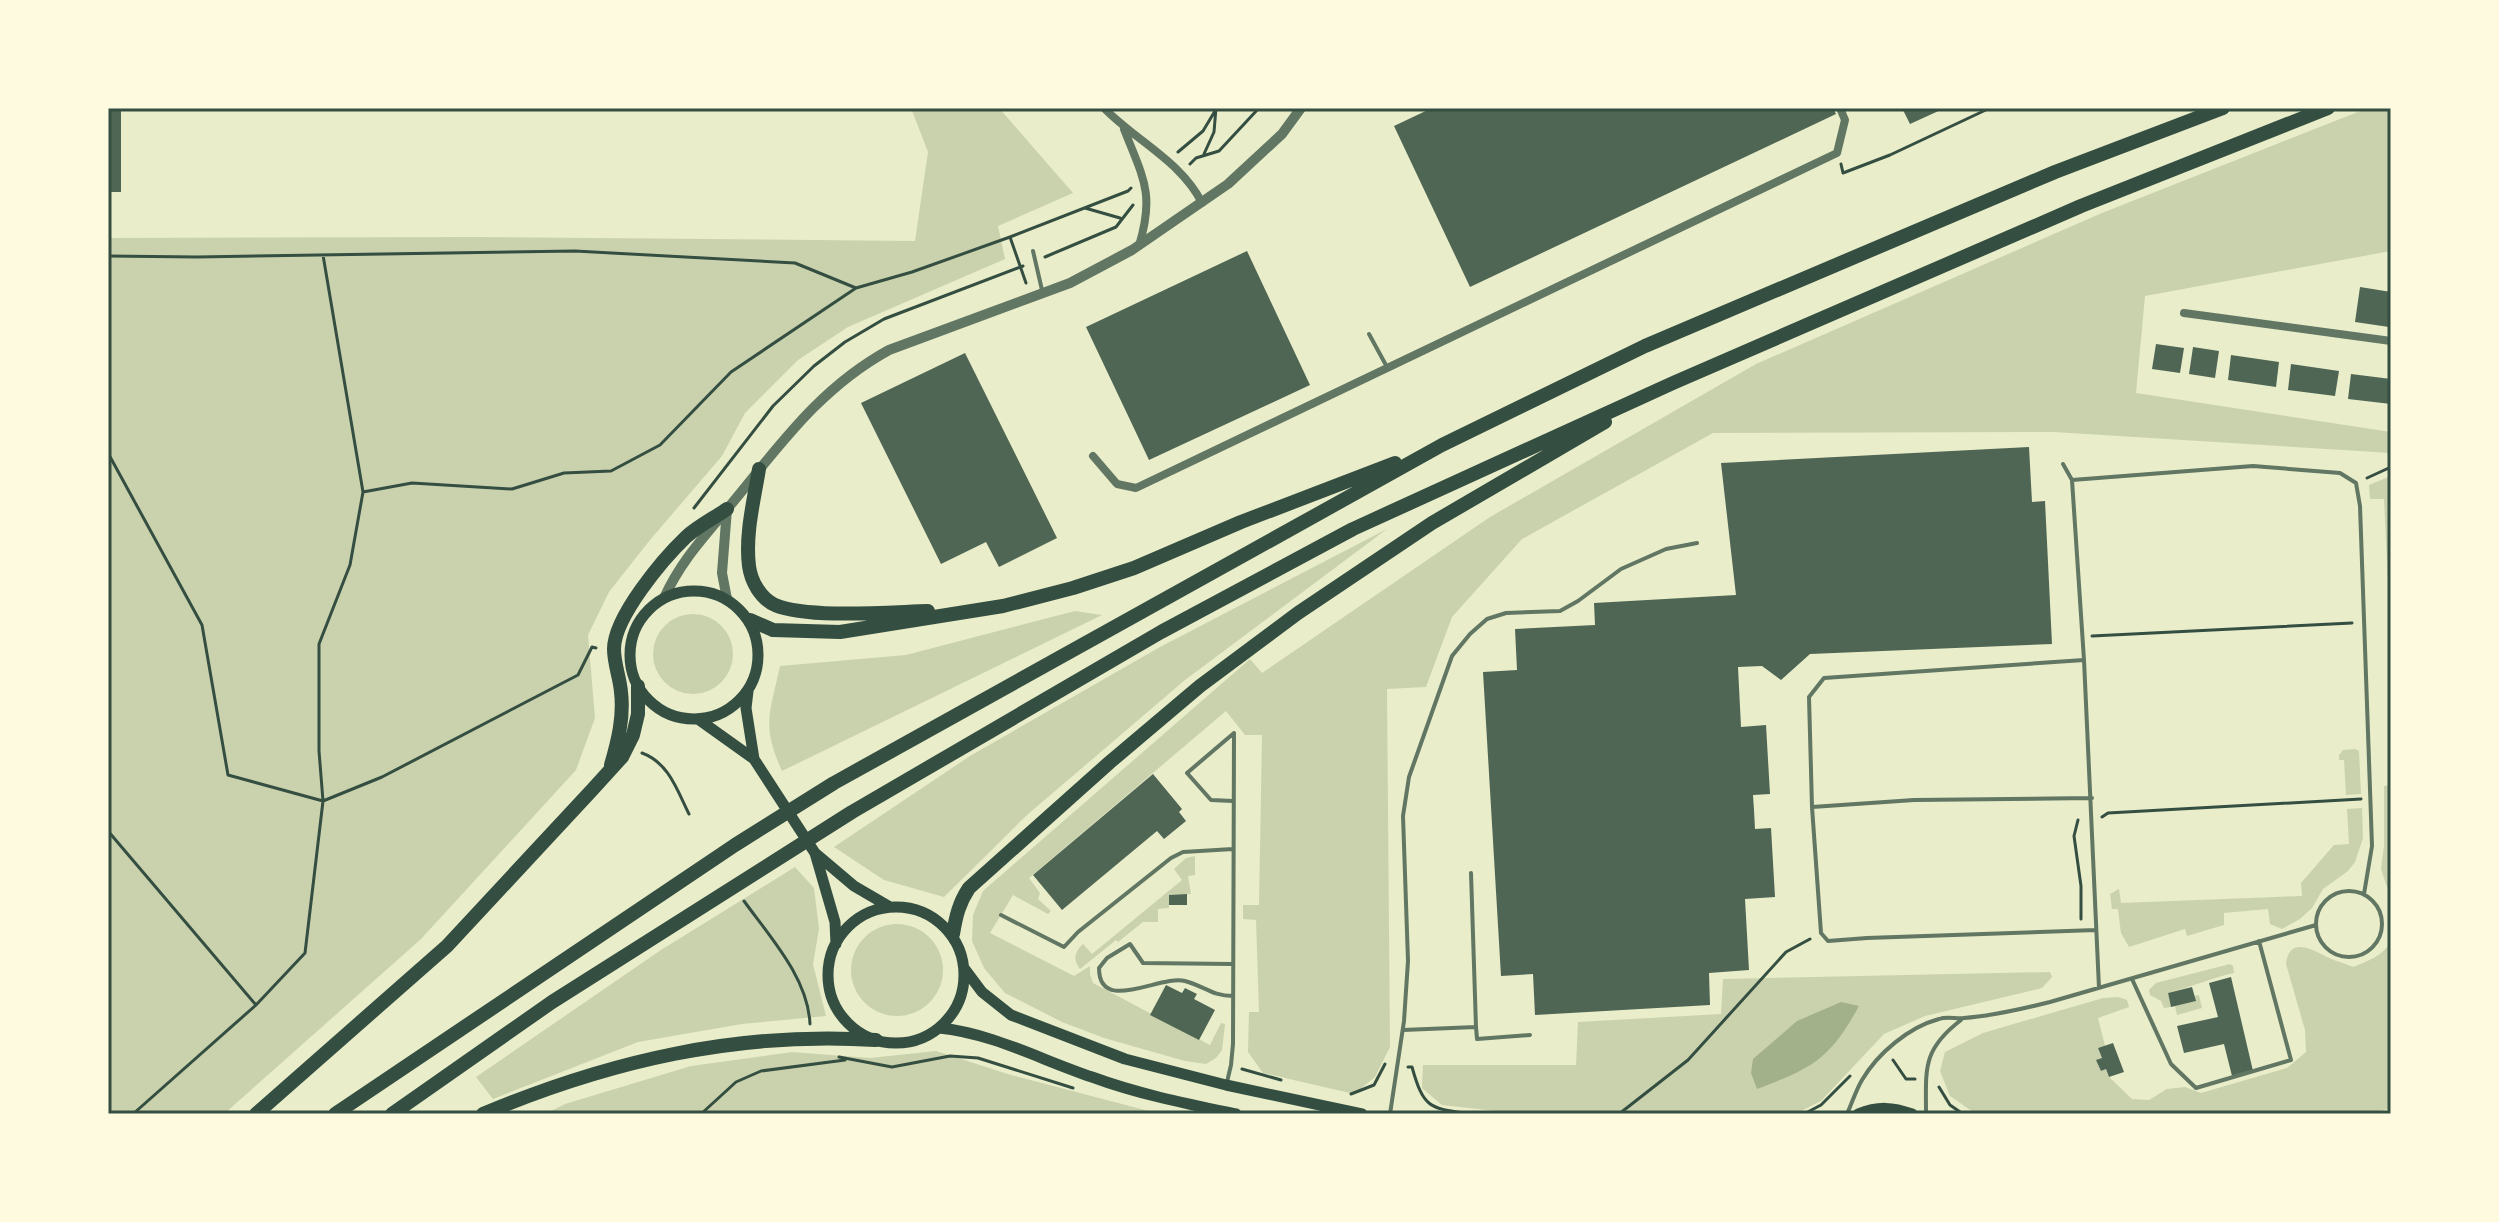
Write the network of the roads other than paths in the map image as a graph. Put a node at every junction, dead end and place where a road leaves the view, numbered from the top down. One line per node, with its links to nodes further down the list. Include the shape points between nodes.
1 (1104, 108): 6 (street)
2 (1301, 108): 7 (street, via 1261,155)
3 (1840, 108): 14 (street, via 1845,120 1837,153)
4 (2223, 108): 16 (highway, via 2055,172 1645,346)
5 (2328, 108): 15 (highway, via 2081,206)
6 (1123, 128): 7 (street, via 1182,173); 8 (street, via 1148,196)
7 (1202, 203): 8 (street)
8 (1139, 246): 10 (street)
9 (1033, 251): 10 (lane)
10 (1043, 292): 19 (street, via 864,364 812,408)
11 (2184, 313): 13 (street)
12 (1369, 334): 14 (lane)
13 (2391, 341)
14 (1387, 368): 17 (street, via 1136,488 1117,484)
15 (1673, 383): 44 (highway, via 1432,523 1200,686 969,888); 61 (highway, via 1353,529 1161,632 754,873 552,1002)
16 (1442, 445): 25 (highway, via 1134,568); 60 (highway, via 834,783)
17 (1093, 456)
18 (2063, 464): 20 (lane)
19 (759, 469): 21 (street); 25 (highway, via 747,543 749,568 754,583 775,605 853,613)
20 (2072, 480): 27 (lane); 39 (lane, via 2253,466 2340,473 2356,483 2372,846)
21 (727, 509): 23 (street, via 674,575); 24 (street, via 722,573); 32 (highway, via 687,536 619,624 614,649 622,711)
22 (1697, 543): 55 (lane, via 1666,549 1621,569 1560,611 1487,619 1452,656 1409,777 1403,816 1408,961)
23 (664, 598): 24 (main road, via 691,590); 28 (main road, via 643,616 631,641 631,669)
24 (727, 599): 26 (main road)
25 (980, 610): 26 (highway, via 840,632 773,630)
26 (750, 620): 29 (main road, via 759,655)
27 (2084, 660): 33 (lane); 35 (lane, via 1824,678 1809,697)
28 (638, 686): 30 (main road, via 668,713); 32 (highway, via 638,714 628,747)
29 (748, 690): 30 (main road, via 721,713); 31 (main road)
30 (698, 719): 31 (main road)
31 (754, 759): 37 (main road)
32 (610, 769): 59 (highway, via 447,946)
33 (2092, 798): 35 (lane); 43 (lane)
34 (1233, 801): 34 (lane, via 1211,800 1187,773 1234,733); 36 (lane)
35 (1812, 807): 43 (lane, via 1821,933 1828,941)
36 (1233, 849): 41 (lane, via 1183,852 1171,858 1064,947); 47 (lane)
37 (815, 853): 40 (main road); 46 (main road, via 835,922)
38 (1471, 873): 53 (lane)
39 (2364, 894): 42 (lane, via 2342,891 2332,896 2323,903); 42 (lane, via 2380,910 2383,923 2370,950 2360,956 2337,956 2320,940)
40 (890, 907): 44 (main road, via 915,909); 46 (main road, via 858,918)
41 (1001, 915)
42 (2316, 925): 45 (lane)
43 (2096, 930): 50 (lane)
44 (953, 934): 48 (main road)
45 (2259, 941): 49 (lane); 49 (lane, via 2291,1060 2196,1088 2171,1064)
46 (836, 945): 57 (main road, via 828,974 831,995 856,1030)
47 (1232, 964): 51 (lane); 51 (lane, via 1143,963 1130,944 1107,958 1099,975 1119,993 1184,980 1218,996)
48 (964, 968): 54 (main road, via 963,991); 58 (main road, via 982,992 1011,1015 1125,1059)
49 (2132, 978): 50 (lane)
50 (2099, 988): 52 (lane)
51 (1233, 996): 58 (lane)
52 (1963, 1018): 66 (lane, via 1941,1018 1901,1038 1863,1078); 69 (lane, via 1937,1040 1929,1056)
53 (1476, 1027): 55 (lane); 56 (lane, via 1477,1039)
54 (939, 1028): 57 (main road, via 915,1040); 63 (main road, via 967,1030 1095,1079)
55 (1403, 1030): 65 (lane)
56 (1530, 1035)
57 (876, 1040): 62 (highway, via 810,1037 711,1046 566,1081)
58 (1226, 1085): 64 (main road)
59 (256, 1114)
60 (335, 1114)
61 (392, 1114)
62 (483, 1114)
63 (1236, 1114)
64 (1362, 1114)
65 (1390, 1114)
66 (1847, 1114)
67 (1858, 1114): 68 (main road, via 1888,1107)
68 (1912, 1114)
69 (1926, 1114)

